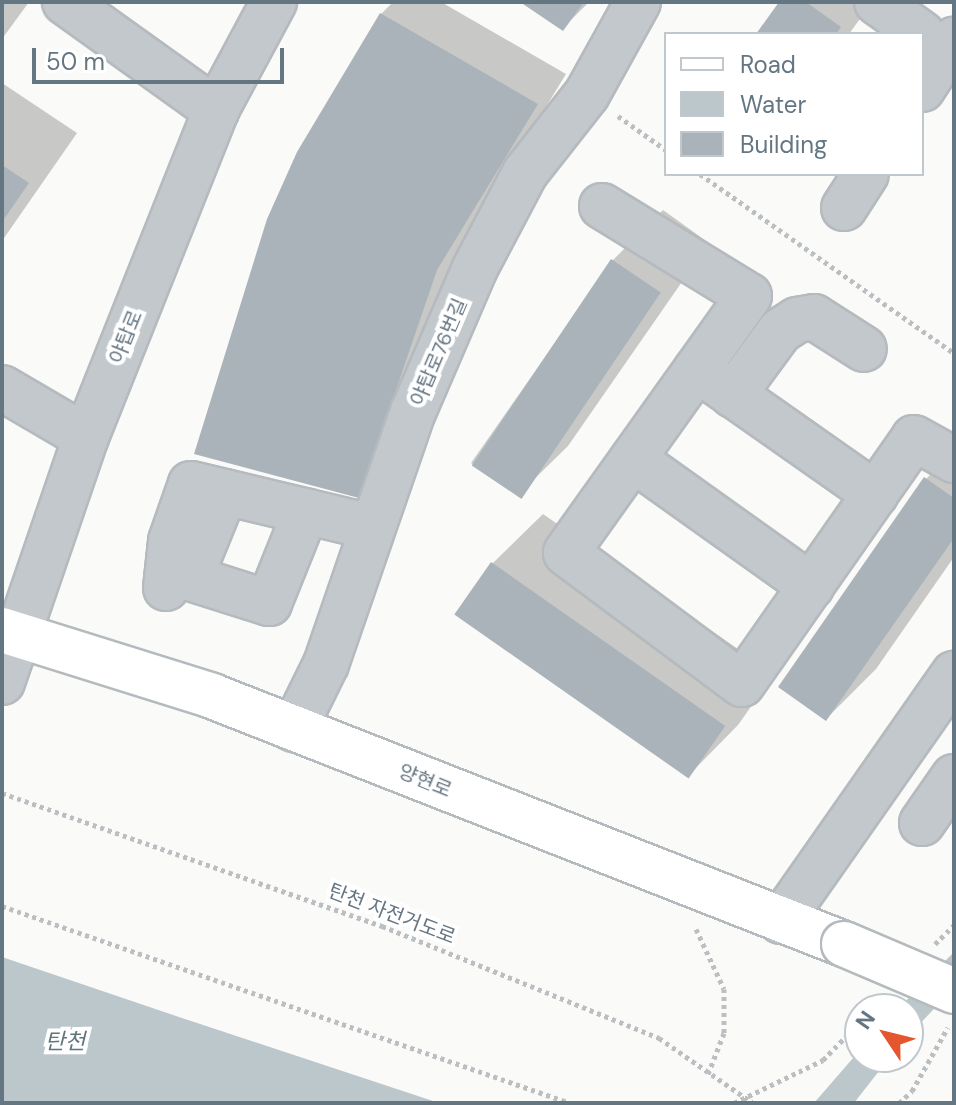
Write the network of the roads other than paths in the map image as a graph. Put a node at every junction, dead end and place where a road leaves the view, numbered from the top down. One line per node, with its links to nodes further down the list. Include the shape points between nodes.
1 (65, 2): 8 (street)
2 (274, 2): 8 (street, 야탑로)
3 (638, 2): 20 (street, 야탑로76번길, via 587,94 525,173 475,268 413,412)
4 (877, 2): 5 (street)
5 (924, 32)
6 (936, 40): 7 (street)
7 (924, 82)
8 (216, 110): 14 (street, 야탑로)
9 (602, 206): 11 (street, via 749,296)
10 (864, 349): 13 (street, via 814,317 797,320 780,331)
11 (697, 369): 13 (street); 15 (street)
12 (2, 388): 14 (street)
13 (733, 395): 18 (street)
14 (86, 437): 23 (street, 야탑로)
15 (633, 459): 21 (street); 21 (street, via 566,553 742,684)
16 (954, 460): 18 (street, via 914,438)
17 (225, 492): 19 (street); 19 (street, via 190,578 269,603); 22 (street, via 191,484 171,541)
18 (875, 494): 21 (street)
19 (306, 511): 20 (street)
20 (372, 527): 26 (street, 야탑로76번길, via 326,664)
21 (811, 586)
22 (166, 588)
23 (10, 632): 24 (street, 야탑로); 26 (main road, 양현로, via 116,662)
24 (2, 682)
25 (949, 693): 29 (street)
26 (294, 729): 29 (main road, 양현로)
27 (954, 777): 28 (street)
28 (922, 823)
29 (781, 921): 30 (main road, 양현로, bridge)
30 (954, 991)

